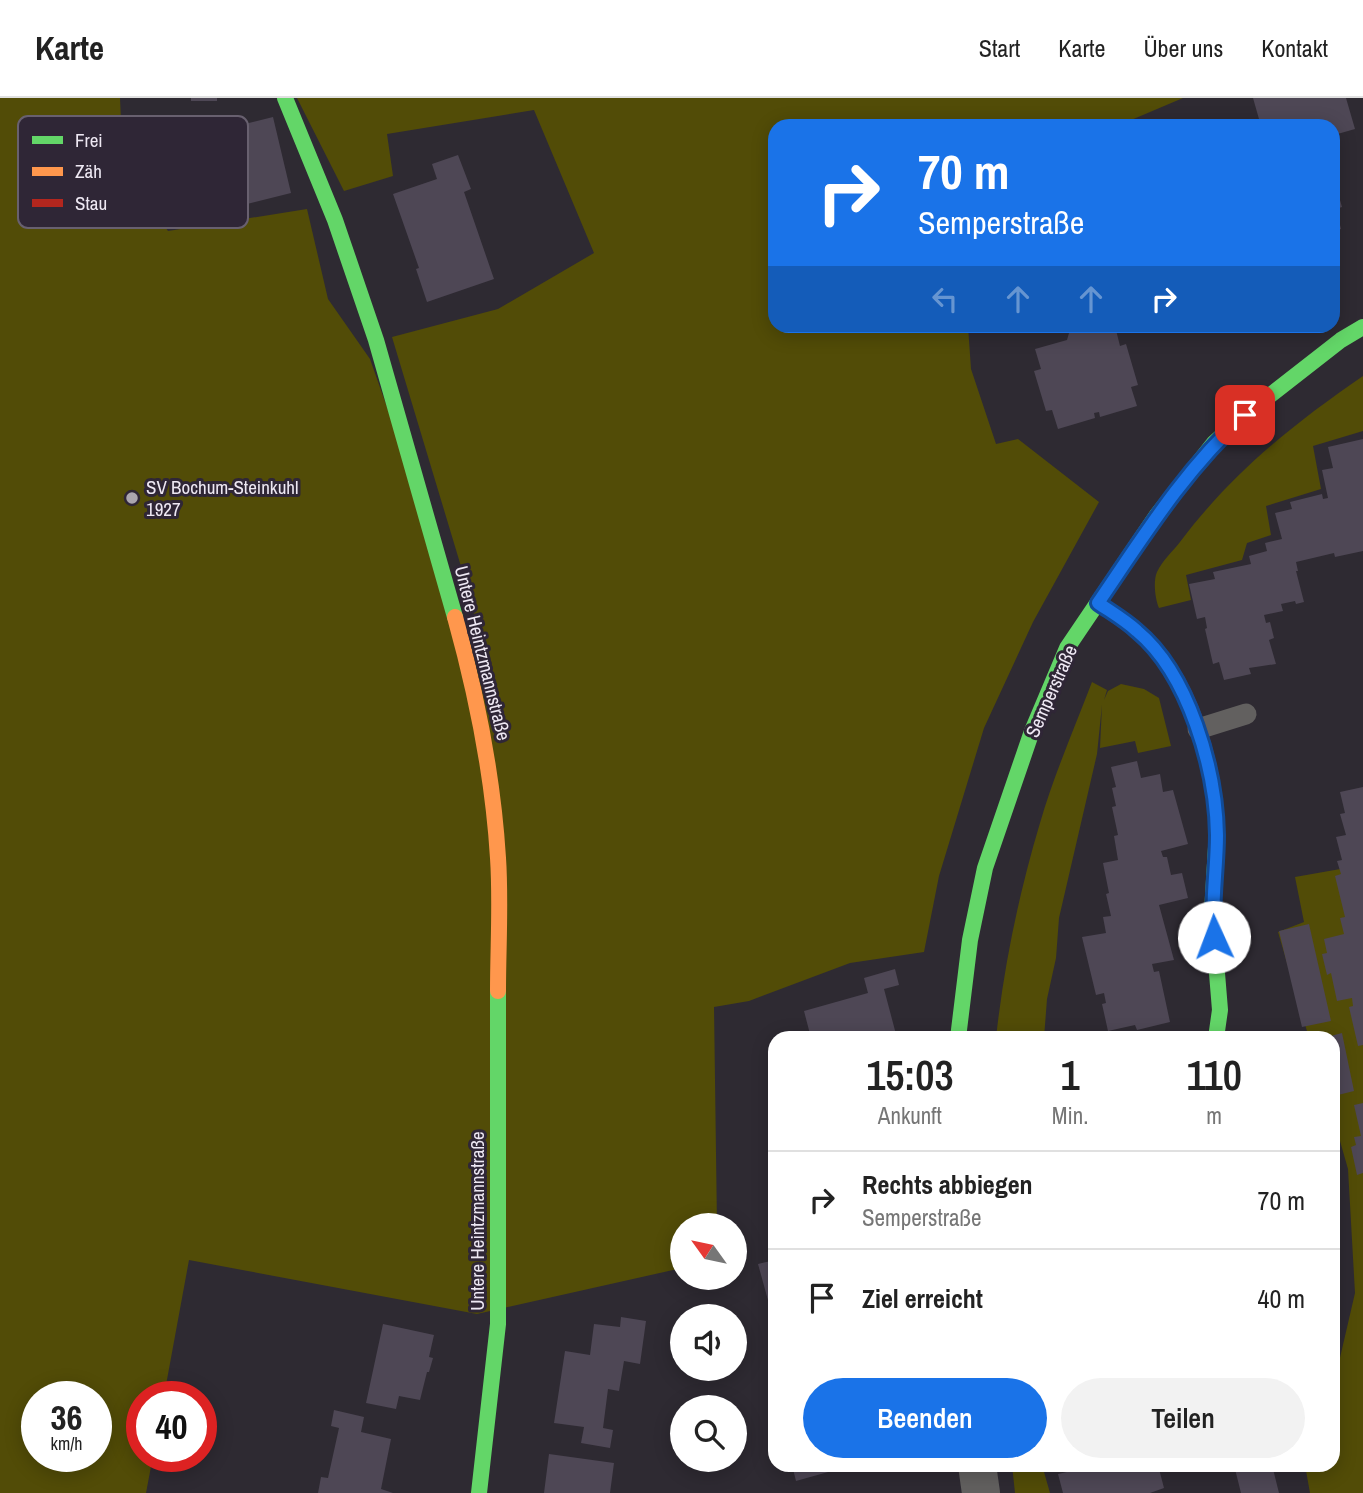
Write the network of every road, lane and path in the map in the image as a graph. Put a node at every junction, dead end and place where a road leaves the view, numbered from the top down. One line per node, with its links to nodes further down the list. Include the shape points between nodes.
1 (285, 98): 9 (street, Untere Heintzmannstraße, via 335,220 376,340 469,667 485,743 498,859 499,1324)
2 (1363, 327): 3 (street, Semperstraße, via 1214,443 1157,515)
3 (1098, 603): 5 (street, via 1139,632 1169,668); 6 (street, Semperstraße, via 1067,648 1032,731 985,868)
4 (1247, 714): 5 (lane)
5 (1198, 729): 7 (street, via 1216,806 1212,912 1220,1010)
6 (959, 1031)
7 (1217, 1031)
8 (978, 1472): 10 (street)
9 (479, 1493)
10 (981, 1493)

